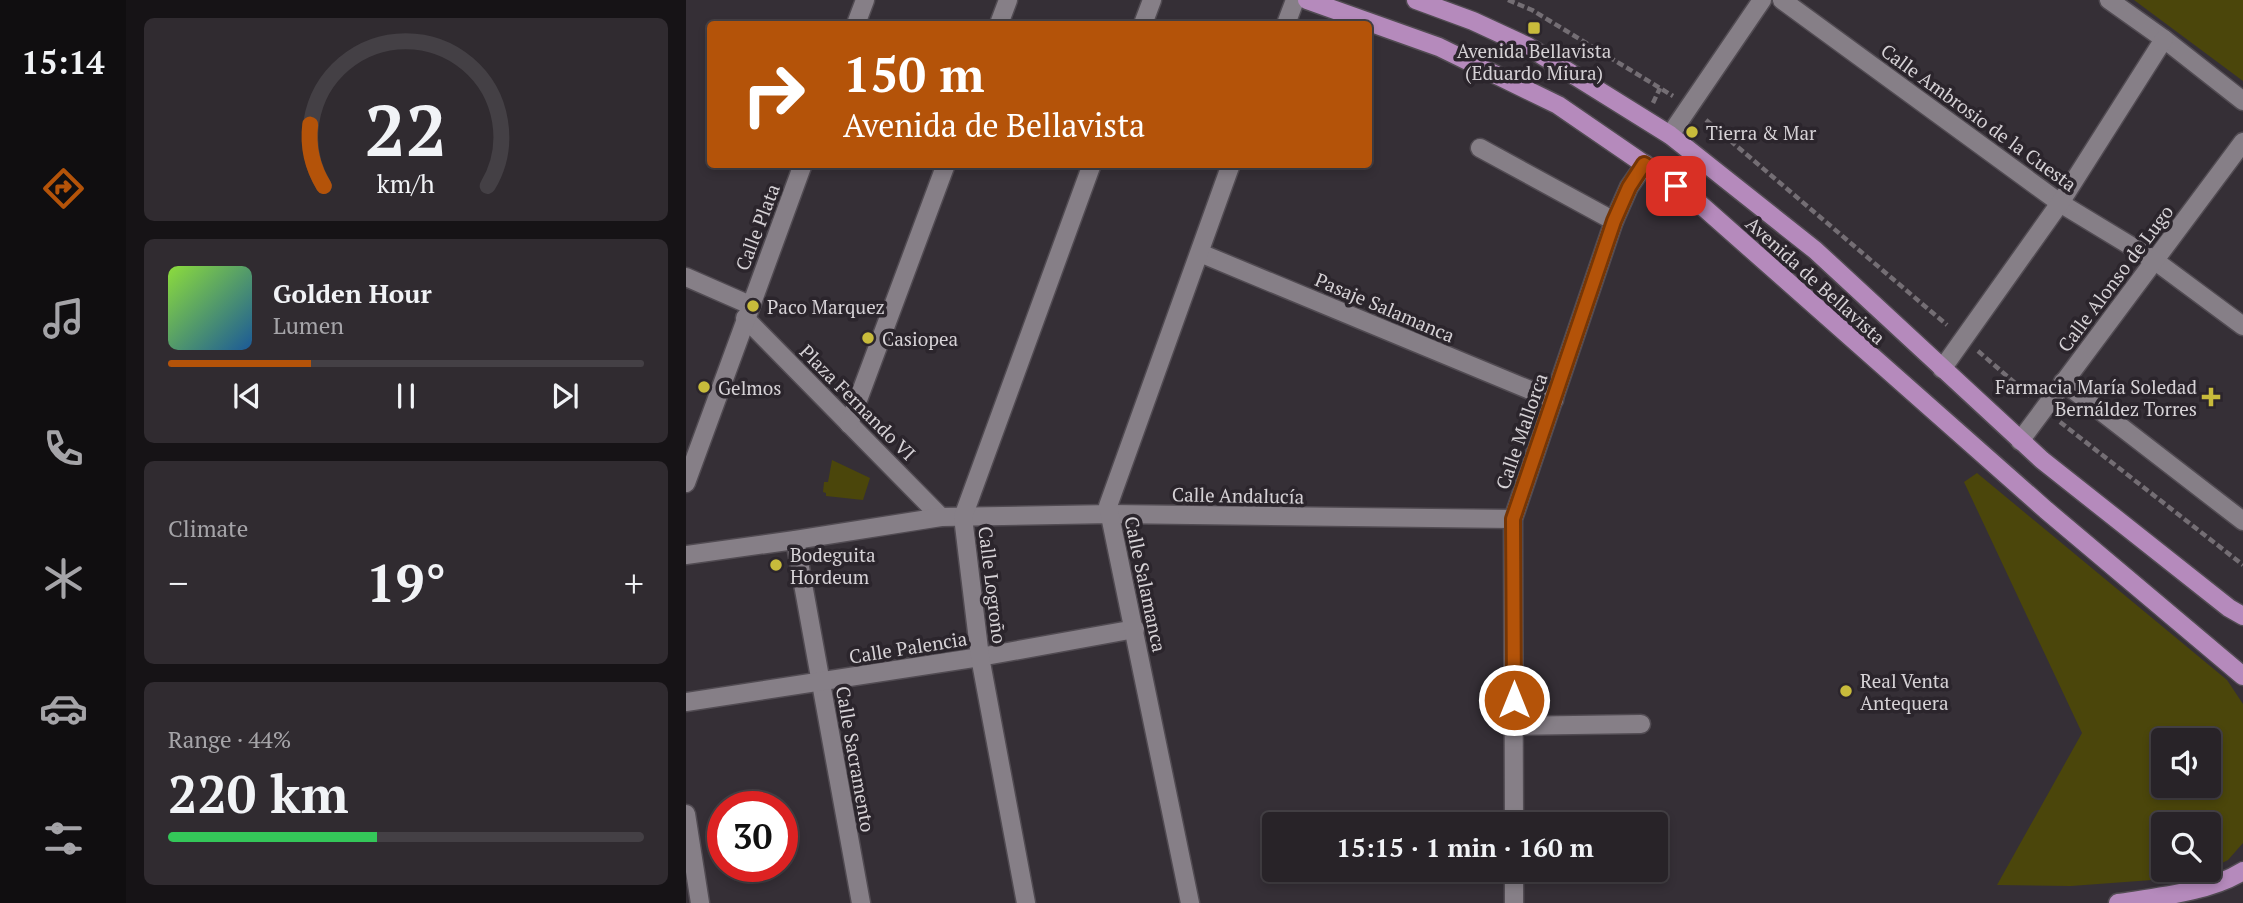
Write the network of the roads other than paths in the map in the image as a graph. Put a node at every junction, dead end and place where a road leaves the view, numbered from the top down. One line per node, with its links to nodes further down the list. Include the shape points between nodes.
1 (865, 0): 10 (street)
2 (1008, 0): 11 (street)
3 (1152, 0): 12 (street)
4 (1295, 0): 13 (street)
5 (1307, 0): 14 (main road, Avenida de Bellavista)
6 (1416, 0): 18 (main road, Avenida de Bellavista, via 1527,46)
7 (1762, 0): 18 (street)
8 (1783, 0): 26 (street, Calle Ambrosio de la Cuesta)
9 (2109, 0): 16 (street)
10 (857, 21)
11 (1000, 21)
12 (1146, 21)
13 (1287, 21)
14 (1366, 21)
15 (1372, 23): 21 (main road, Avenida de Bellavista, via 1439,47 1558,106)
16 (2164, 39): 17 (street); 26 (street)
17 (2243, 101)
18 (1670, 135): 33 (main road, Avenida de Bellavista, via 1815,250)
19 (2243, 142): 29 (street, Calle Alonso de Lugo)
20 (1480, 148): 27 (street)
21 (1644, 164): 27 (street, Calle Mallorca); 49 (main road, Avenida de Bellavista, via 1692,197)
22 (802, 168): 31 (street, Calle Plata)
23 (945, 168): 36 (street)
24 (1091, 168): 41 (street, Calle Logroño)
25 (1230, 168): 28 (street, Calle Salamanca)
26 (2060, 203): 29 (street, Calle Ambrosio de la Cuesta); 33 (street)
27 (1614, 221): 35 (street, Calle Mallorca)
28 (1200, 253): 35 (street, Pasaje Salamanca); 39 (street, Calle Salamanca, via 1108,506)
29 (2154, 260): 32 (street, Calle Ambrosio de la Cuesta); 34 (street, Calle Alonso de Lugo)
30 (686, 277): 31 (street)
31 (748, 311): 36 (street, Plaza Fernando VI); 38 (street)
32 (2243, 326)
33 (1942, 369): 37 (main road, Avenida de Bellavista)
34 (2063, 382): 37 (street, Calle Alonso de Lugo); 43 (street)
35 (1554, 400): 42 (street, Calle Mallorca)
36 (849, 424): 40 (street, Plaza Fernando VI)
37 (2020, 441): 46 (main road, Avenida de Bellavista)
38 (687, 478)
39 (1111, 514): 41 (street, Calle Andalucía); 42 (street, Calle Andalucía); 47 (street, Calle Salamanca)
40 (941, 517): 41 (street); 44 (street)
41 (963, 517): 48 (street, Calle Logroño)
42 (1513, 519): 53 (street, Calle Mallorca)
43 (2243, 521)
44 (795, 540): 45 (street); 50 (street, Calle Sacramento)
45 (686, 555)
46 (2243, 616)
47 (1135, 629): 48 (street, Calle Palencia); 61 (street, Calle Salamanca)
48 (981, 657): 50 (street, Calle Palencia); 60 (street, Calle Logroño)
49 (2243, 677)
50 (821, 681): 51 (street, Calle Palencia); 59 (street, Calle Sacramento)
51 (686, 702)
52 (1641, 724): 53 (street)
53 (1514, 726): 54 (street, Calle Mallorca)
54 (1514, 812)
55 (686, 814): 58 (street)
56 (2243, 871): 63 (main road, via 2228,880)
57 (1514, 882): 62 (street)
58 (700, 903)
59 (861, 903)
60 (1026, 903)
61 (1189, 903)
62 (1514, 903)
63 (2118, 903)

